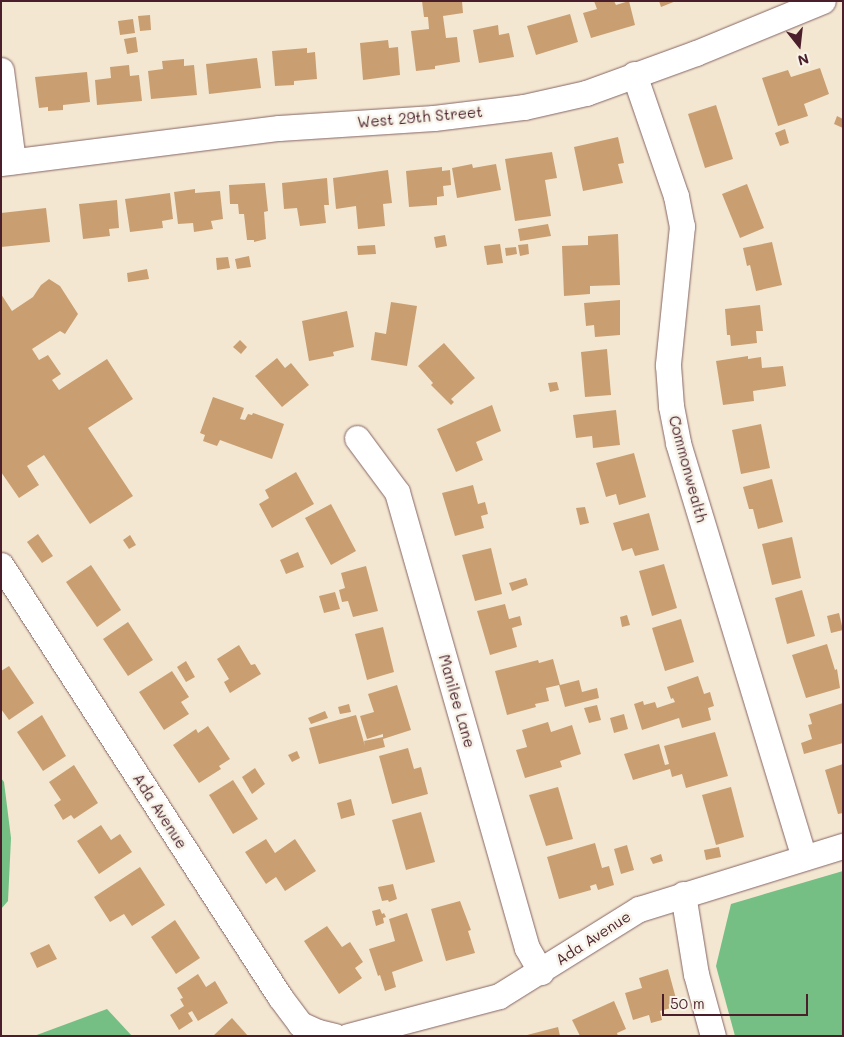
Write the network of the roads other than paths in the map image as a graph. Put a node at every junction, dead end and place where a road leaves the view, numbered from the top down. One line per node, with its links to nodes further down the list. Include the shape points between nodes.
1 (823, 1): 3 (street, West 29th Street, via 696,53)
2 (1, 70): 4 (street)
3 (634, 74): 4 (street, West 29th Street, via 586,93 524,107 434,118 279,128); 8 (street, Commonwealth, via 676,196 682,226 668,365 678,443)
4 (7, 162)
5 (357, 438): 10 (street, Manilee Lane, via 398,492 527,948)
6 (1, 565): 11 (street, Ada Avenue, via 280,996 300,1024)
7 (843, 846): 8 (street, Ada Avenue)
8 (804, 857): 9 (street, Ada Avenue)
9 (683, 894): 10 (street, Ada Avenue, via 639,909); 13 (street, via 696,974)
10 (541, 972): 12 (street, Ada Avenue, via 499,996)
11 (335, 1036)
12 (348, 1036)
13 (713, 1036)

